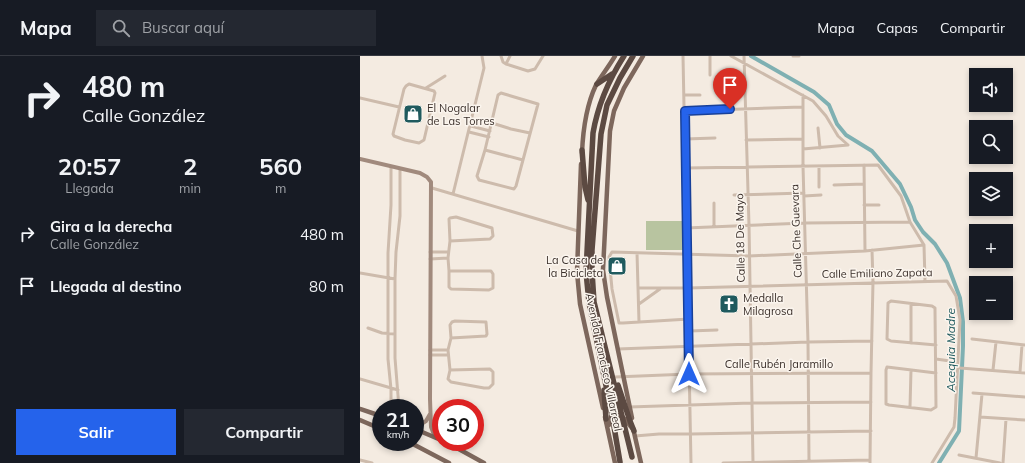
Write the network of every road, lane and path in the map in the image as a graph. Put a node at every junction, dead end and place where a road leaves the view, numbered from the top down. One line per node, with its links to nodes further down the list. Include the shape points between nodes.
1 (482, 56): 31 (street, via 483,72)
2 (502, 56): 16 (street)
3 (510, 56): 16 (street)
4 (543, 56): 16 (street, via 532,71)
5 (615, 56): 20 (main road, Avenida Francisco Villarreal)
6 (624, 56): 17 (highway, Avenida Francisco Villarreal)
7 (633, 56): 118 (highway, Avenida Francisco Villarreal, via 608,106 601,134 592,270 594,302)
8 (643, 56): 119 (main road, Avenida Francisco Villarreal, via 624,88 614,112 610,131 603,270)
9 (683, 56): 22 (street)
10 (710, 56): 18 (street)
11 (731, 56): 15 (street)
12 (744, 56): 15 (street, Calle 18 De Mayo)
13 (792, 56): 14 (street)
14 (799, 56)
15 (744, 63): 24 (street); 28 (street, Calle 18 De Mayo)
16 (506, 64)
17 (613, 74): 20 (highway); 64 (highway, Avenida Francisco Villarreal, via 596,116)
18 (710, 75)
19 (445, 76): 21 (street)
20 (597, 84): 44 (main road, Avenida Francisco Villarreal, via 582,131)
21 (426, 88): 27 (street, via 407,84); 27 (street, via 434,90 435,93 422,142 394,136)
22 (684, 95): 23 (street); 29 (street)
23 (700, 95)
24 (803, 95): 26 (street, Calle Che Guevara); 41 (street, via 814,101 838,136 848,145)
25 (360, 98): 27 (street)
26 (802, 106): 28 (street); 39 (street, Calle Che Guevara)
27 (399, 107)
28 (746, 108): 29 (street); 40 (street, Calle 18 De Mayo)
29 (685, 111): 38 (street)
30 (492, 123): 33 (street); 35 (street); 35 (street, via 498,95 502,93 538,104)
31 (470, 126): 33 (street); 34 (street)
32 (818, 128): 41 (street)
33 (490, 131): 36 (street)
34 (469, 132): 36 (street); 58 (street)
35 (530, 132): 46 (street)
36 (489, 137): 43 (street)
37 (715, 138): 38 (street)
38 (685, 139): 51 (street)
39 (802, 139): 40 (street); 42 (street, Calle Che Guevara)
40 (746, 140): 52 (street, Calle 18 De Mayo)
41 (820, 148): 42 (street)
42 (803, 149): 48 (street, Calle Che Guevara)
43 (485, 150): 46 (street); 46 (street, via 478,178 511,189 516,186)
44 (582, 150): 64 (highway); 75 (main road, Avenida Francisco Villarreal)
45 (360, 159): 50 (street)
46 (523, 160)
47 (864, 165): 49 (street); 54 (street); 69 (street, via 878,165 901,196)
48 (803, 166): 49 (street); 52 (street); 61 (street, Calle Che Guevara)
49 (819, 166): 57 (street)
50 (392, 167): 53 (street); 67 (street)
51 (686, 168): 52 (street); 74 (street)
52 (747, 168): 60 (street, Calle 18 De Mayo)
53 (400, 169): 56 (street, via 427,177); 68 (street)
54 (864, 184): 55 (street); 66 (street)
55 (834, 185)
56 (432, 188): 58 (street); 80 (street)
57 (819, 188)
58 (453, 194): 75 (street)
59 (734, 195): 60 (street)
60 (748, 195): 61 (street); 72 (street, Calle 18 De Mayo)
61 (804, 195): 62 (street); 70 (street, Calle Che Guevara)
62 (821, 195)
63 (714, 203): 73 (street)
64 (589, 204): 123 (highway, Avenida Francisco Villarreal, via 586,272 589,303)
65 (879, 204): 66 (street)
66 (864, 205): 71 (street)
67 (392, 206): 68 (street); 90 (street)
68 (400, 206): 91 (street)
69 (910, 222): 71 (street); 77 (street)
70 (805, 223): 71 (street); 72 (street); 84 (street, Calle Che Guevara)
71 (864, 223): 79 (street)
72 (749, 225): 73 (street); 85 (street, Calle 18 De Mayo)
73 (714, 226): 74 (street)
74 (686, 228): 83 (street)
75 (578, 231): 159 (main road, Avenida Francisco Villarreal, via 577,272 580,304)
76 (450, 241): 76 (street, via 449,219 452,217 489,226 493,230 490,239); 81 (street)
77 (924, 245): 78 (street); 92 (street)
78 (872, 250): 79 (street); 93 (street)
79 (865, 251): 84 (street)
80 (430, 252): 81 (street); 87 (street)
81 (448, 252): 86 (street)
82 (636, 253): 83 (street); 96 (street); 102 (street, via 612,252 609,257 618,321)
83 (687, 254): 85 (street); 98 (street)
84 (806, 254): 85 (street); 94 (street, Calle Che Guevara)
85 (749, 256): 95 (street, Calle 18 De Mayo)
86 (448, 258): 87 (street); 88 (street)
87 (430, 259): 121 (street)
88 (449, 271): 88 (street, via 451,289 493,288 491,271)
89 (360, 273): 90 (street)
90 (388, 279): 91 (street); 106 (street)
91 (395, 280): 107 (street)
92 (925, 281): 93 (street, Calle Emiliano Zapata); 125 (street, Calle Emiliano Zapata, via 947,281 956,296 960,320)
93 (873, 282): 94 (street, Calle Emiliano Zapata); 110 (street)
94 (807, 284): 95 (street, Calle Emiliano Zapata); 111 (street, Calle Che Guevara)
95 (750, 287): 98 (street, Calle Emiliano Zapata); 114 (street, Calle 18 De Mayo)
96 (638, 288): 97 (street, Calle Emiliano Zapata); 99 (street)
97 (660, 288): 98 (street, Calle Emiliano Zapata); 99 (street)
98 (688, 288): 101 (street)
99 (639, 304): 102 (street)
100 (910, 304): 113 (street); 113 (street, via 888,303 887,338 890,341); 115 (street, via 935,308)
101 (689, 319): 102 (street); 105 (street)
102 (640, 322)
103 (368, 328): 106 (street)
104 (717, 330): 105 (street)
105 (689, 331): 117 (street)
106 (389, 333): 107 (street); 139 (street)
107 (395, 334): 140 (street)
108 (451, 338): 108 (street, via 452,322 487,323 488,334 484,337); 120 (street)
109 (972, 339): 112 (street)
110 (872, 341): 111 (street); 129 (street)
111 (808, 342): 114 (street); 135 (street, Calle Che Guevara)
112 (996, 342): 116 (street); 128 (street)
113 (911, 343): 115 (street)
114 (750, 344): 117 (street); 131 (street, Calle 18 De Mayo)
115 (936, 345): 124 (street)
116 (1024, 345): 130 (street)
117 (689, 346): 119 (street); 134 (street)
118 (605, 347): 136 (highway); 156 (highway, Avenida Francisco Villarreal)
119 (618, 349): 137 (main road, Avenida Francisco Villarreal)
120 (448, 350): 121 (street); 122 (street)
121 (430, 353): 122 (street); 154 (street)
122 (448, 355): 126 (street)
123 (600, 358): 155 (highway, Avenida Francisco Villarreal); 159 (highway)
124 (936, 359): 125 (street); 132 (street)
125 (961, 368): 128 (street); 188 (street, via 955,424)
126 (450, 370): 126 (street, via 490,369 493,372 492,384 489,388 484,388 451,382 448,379)
127 (911, 370): 132 (street); 151 (street); 151 (street, via 888,367 885,402 889,405)
128 (993, 370): 130 (street)
129 (870, 372): 135 (street, Calle Rubén Jaramillo); 147 (street)
130 (1020, 372): 133 (street)
131 (751, 373): 134 (street, Calle Rubén Jaramillo); 135 (street, Calle Rubén Jaramillo); 148 (street, Calle 18 De Mayo)
132 (936, 373): 151 (street, via 936,407 931,410)
133 (1025, 373)
134 (689, 374): 137 (street, Calle Rubén Jaramillo); 149 (street)
135 (808, 374): 146 (street, Calle Che Guevara)
136 (615, 377): 137 (street, Calle Rubén Jaramillo); 169 (highway)
137 (624, 377): 150 (main road, Avenida Francisco Villarreal)
138 (360, 379): 139 (street)
139 (391, 389): 140 (street); 144 (street)
140 (398, 390): 145 (street)
141 (973, 393): 142 (street)
142 (982, 394): 143 (street); 157 (street)
143 (1025, 397)
144 (391, 399)
145 (398, 399)
146 (808, 402): 147 (street); 148 (street); 166 (street, Calle Che Guevara)
147 (870, 402): 165 (street)
148 (751, 403): 149 (street); 168 (street, Calle 18 De Mayo)
149 (690, 405): 150 (street); 170 (street)
150 (629, 407): 169 (main road, Avenida Francisco Villarreal)
151 (910, 407)
152 (360, 409): 153 (main road)
153 (372, 413)
154 (430, 414): 162 (street); 164 (street)
155 (612, 415): 156 (main road); 167 (main road); 180 (highway, Avenida Francisco Villarreal)
156 (621, 416): 169 (main road); 174 (highway, Avenida Francisco Villarreal)
157 (980, 417): 158 (street); 175 (street)
158 (1006, 418): 161 (street); 189 (street)
159 (606, 419): 167 (main road, Avenida Francisco Villarreal)
160 (360, 420): 163 (main road)
161 (1025, 420)
162 (424, 422)
163 (372, 425)
164 (432, 430)
165 (871, 431): 166 (street); 178 (street)
166 (808, 432): 168 (street); 177 (street, Calle Che Guevara)
167 (609, 433): 180 (main road, Avenida Francisco Villarreal)
168 (752, 433): 170 (street); 181 (street, Calle 18 De Mayo)
169 (635, 434): 170 (street); 185 (main road, Avenida Francisco Villarreal)
170 (690, 434): 186 (street)
171 (424, 450): 183 (main road)
172 (462, 451): 184 (main road)
173 (959, 454): 175 (street)
174 (632, 457)
175 (976, 458): 189 (street)
176 (360, 460): 179 (street)
177 (809, 461): 178 (street); 181 (street)
178 (870, 461)
179 (366, 462): 182 (street)
180 (618, 462)
181 (753, 462): 187 (street)
182 (372, 463)
183 (447, 463)
184 (484, 463)
185 (641, 463)
186 (691, 463)
187 (723, 463)
188 (932, 463)
189 (1001, 463)

